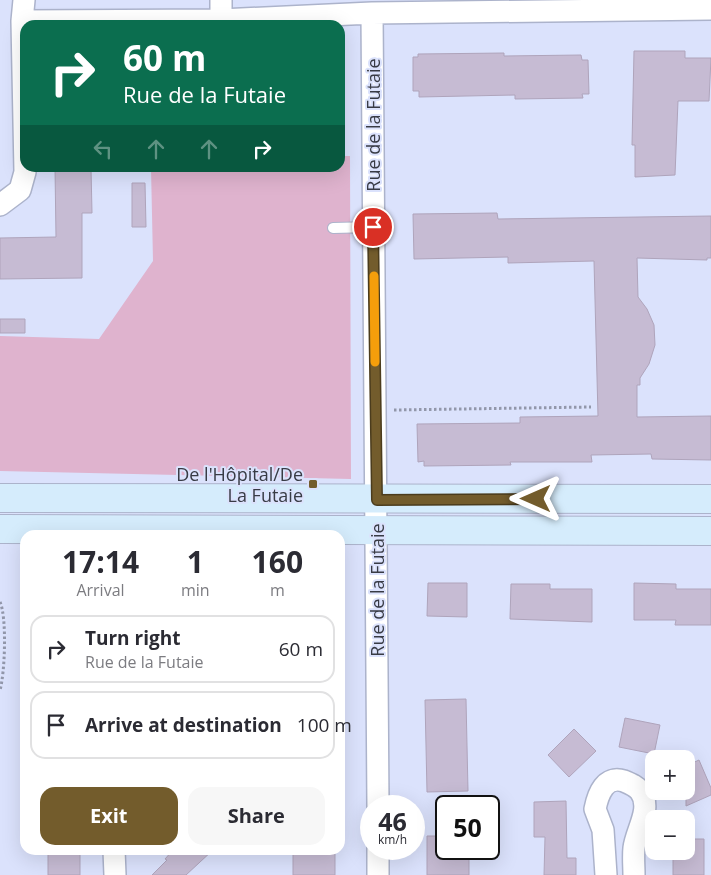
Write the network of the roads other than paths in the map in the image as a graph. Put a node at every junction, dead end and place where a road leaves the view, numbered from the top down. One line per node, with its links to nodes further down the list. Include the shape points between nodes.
1 (711, 9): 4 (street)
2 (23, 10): 3 (street)
3 (221, 10): 4 (street)
4 (372, 13): 7 (street, Rue de la Futaie)
5 (25, 172): 6 (street, via 20,190)
6 (0, 205)
7 (373, 227): 8 (lane); 11 (street, Rue de la Futaie)
8 (332, 228)
9 (0, 498): 11 (main road)
10 (711, 499): 11 (main road)
11 (377, 500): 16 (street, Rue de la Futaie)
12 (0, 529): 13 (main road)
13 (126, 530)
14 (711, 531): 16 (main road)
15 (345, 532): 16 (main road)
16 (377, 532): 17 (street, Rue de la Futaie)
17 (378, 795)
18 (114, 855): 20 (street)
19 (378, 860): 21 (street)
20 (115, 875)
21 (378, 875)
22 (606, 875): 23 (street, via 603,830 595,809 603,787 610,781 620,780 633,784 645,802 634,846)
23 (634, 875)

